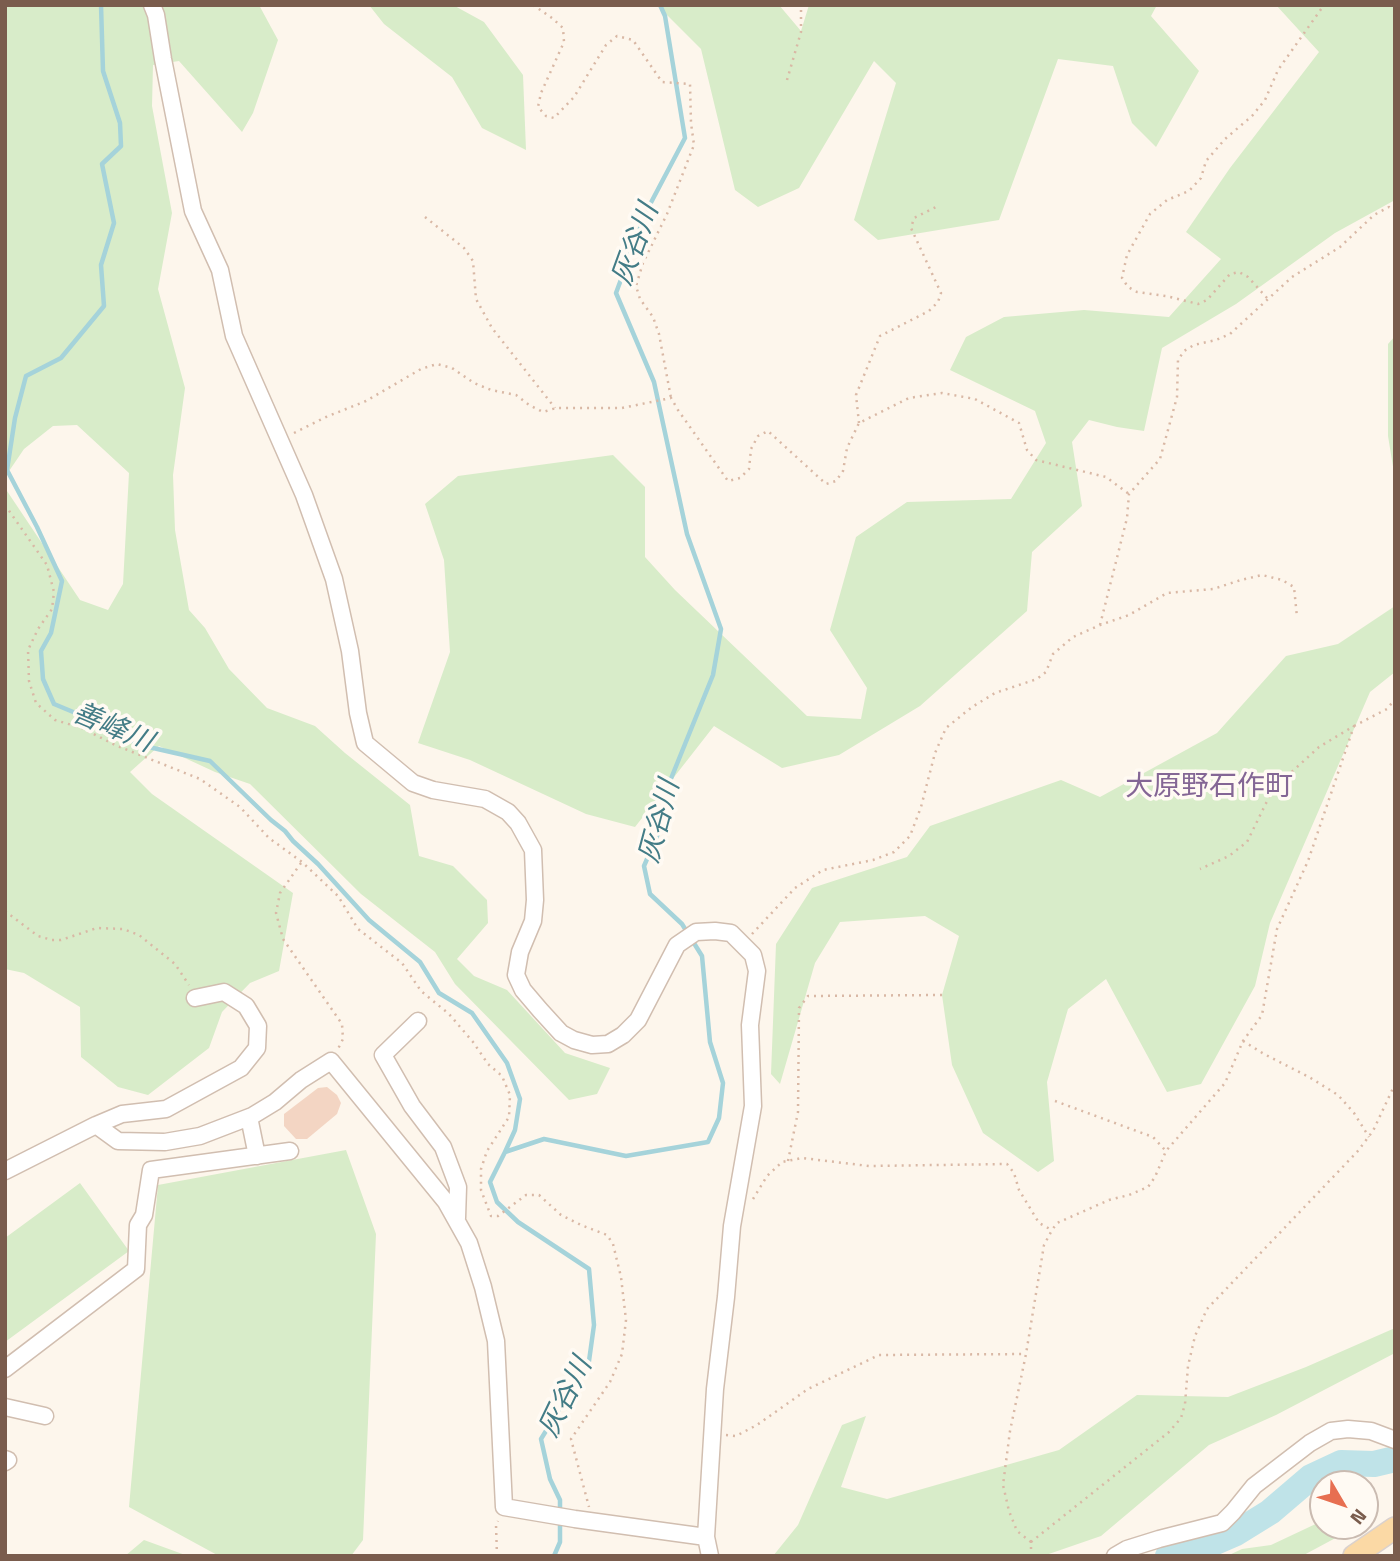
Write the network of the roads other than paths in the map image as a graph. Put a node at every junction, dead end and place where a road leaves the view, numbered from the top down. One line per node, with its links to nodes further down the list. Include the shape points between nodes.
1 (152, 5): 15 (street, via 193,211 220,270 234,336 304,495 334,579 365,743 413,783 485,799 518,823 533,850 535,900 516,975 523,990 561,1033 573,1040 608,1044 623,1035 638,1020 677,946 696,932 731,933 753,955 757,971 750,1025 753,1106 732,1226)
2 (195, 998): 5 (street, via 224,992 246,1006 258,1026 257,1048 241,1068 166,1109 122,1114)
3 (418, 1021): 9 (street, via 383,1055 412,1106 443,1147 458,1187)
4 (249, 1117): 5 (street, via 200,1136 165,1142 118,1140); 7 (street); 9 (street, via 331,1061 425,1173)
5 (96, 1125): 8 (street)
6 (290, 1151): 7 (street)
7 (257, 1156): 10 (street, via 150,1170 144,1215 138,1225 136,1269)
8 (5, 1171)
9 (457, 1221): 15 (street, via 475,1259 496,1341 504,1507)
10 (5, 1369)
11 (5, 1407): 12 (street)
12 (45, 1416)
13 (1395, 1440): 17 (street, via 1371,1431 1331,1431 1254,1486 1222,1523)
14 (1395, 1528): 18 (main road)
15 (706, 1537): 16 (street)
16 (710, 1556)
17 (1115, 1556)
18 (1354, 1556)

